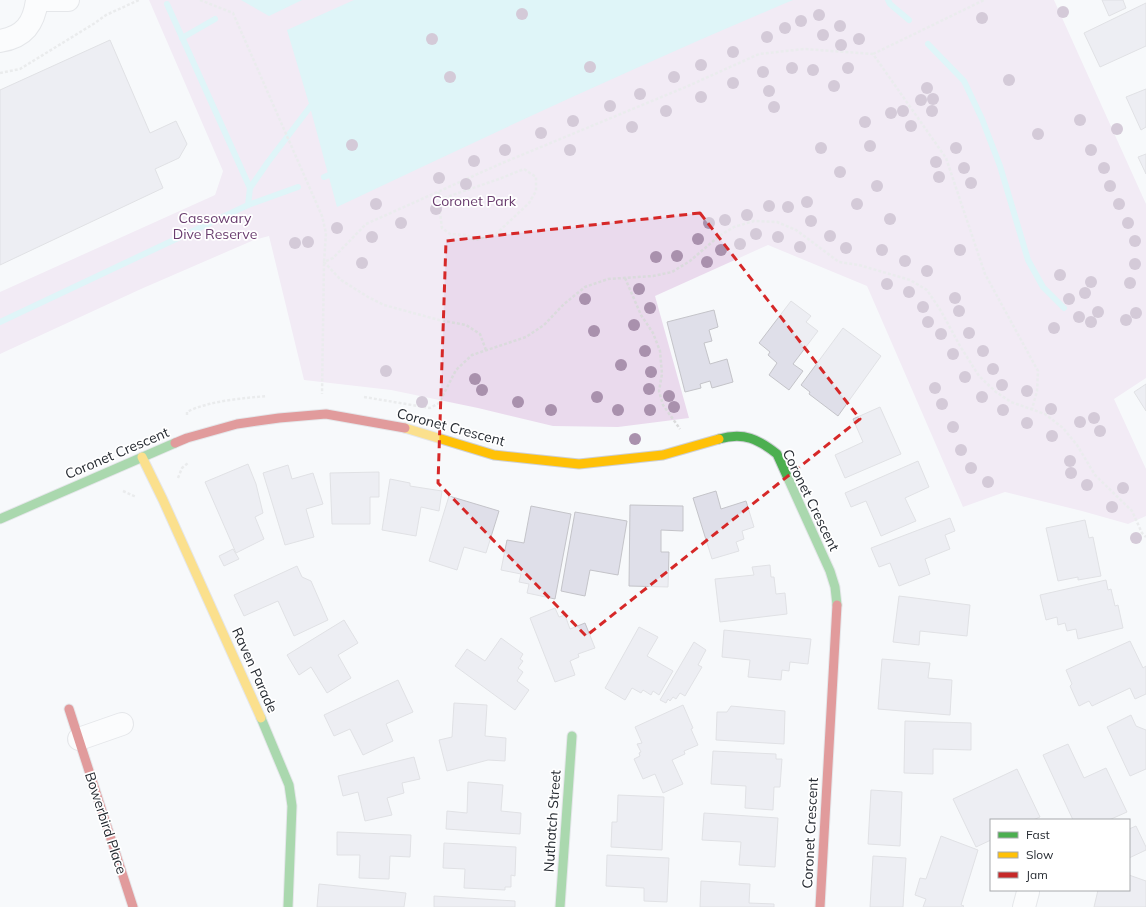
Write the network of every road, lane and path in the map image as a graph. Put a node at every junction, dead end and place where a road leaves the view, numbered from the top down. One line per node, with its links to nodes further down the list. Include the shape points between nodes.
1 (37, 0): 2 (street); 6 (street, via 36,13 30,24 10,40)
2 (68, 0)
3 (139, 0): 8 (path, via 106,15 20,69)
4 (200, 0): 11 (path, via 233,13 322,216 326,233)
5 (984, 0): 7 (path)
6 (0, 41)
7 (873, 54): 9 (path, via 804,49 759,54); 19 (path, via 946,158 985,274 1038,371 1037,391)
8 (0, 73)
9 (438, 192): 10 (path); 11 (path, via 366,224 333,258)
10 (441, 198): 10 (path, via 439,205 442,228 450,234 467,235 475,240 496,234 529,203 536,191 536,177 524,169)
11 (324, 262): 13 (path, via 352,288 384,305 466,325 480,334); 15 (path)
12 (625, 278): 13 (path, via 608,279 585,287 544,325 526,337); 19 (path, via 672,272 734,227 754,221 777,222 796,230 839,262 859,265 910,280 927,290 979,376 996,392 1012,402); 21 (path, via 660,351 662,374 659,391 664,405 679,427)
13 (486, 350): 18 (path, via 472,355 456,370 439,403 430,408)
14 (315, 394): 15 (path)
15 (322, 395): 16 (path)
16 (330, 395)
17 (268, 396): 20 (path, via 193,409 187,412)
18 (357, 396)
19 (1032, 409): 26 (path, via 1045,414 1063,428 1077,445 1095,475 1132,511)
20 (186, 420)
21 (686, 449): 22 (street, Coronet Crescent, via 663,455 579,464 494,455 409,429 326,414 237,424 187,438); 34 (street, Coronet Crescent, via 722,438 739,436 764,444 777,454 835,587 837,604)
22 (142, 457): 25 (street, Coronet Crescent); 32 (street, Raven Parade, via 274,746 289,785 292,831)
23 (188, 463): 24 (path, via 178,474)
24 (177, 482)
25 (0, 519)
26 (1146, 536)
27 (69, 709): 30 (street, Bowerbird Place)
28 (122, 724): 30 (street)
29 (572, 736): 33 (street, Nuthatch Street)
30 (78, 739): 31 (street, Bowerbird Place)
31 (134, 907)
32 (288, 907)
33 (560, 907)
34 (820, 907)

